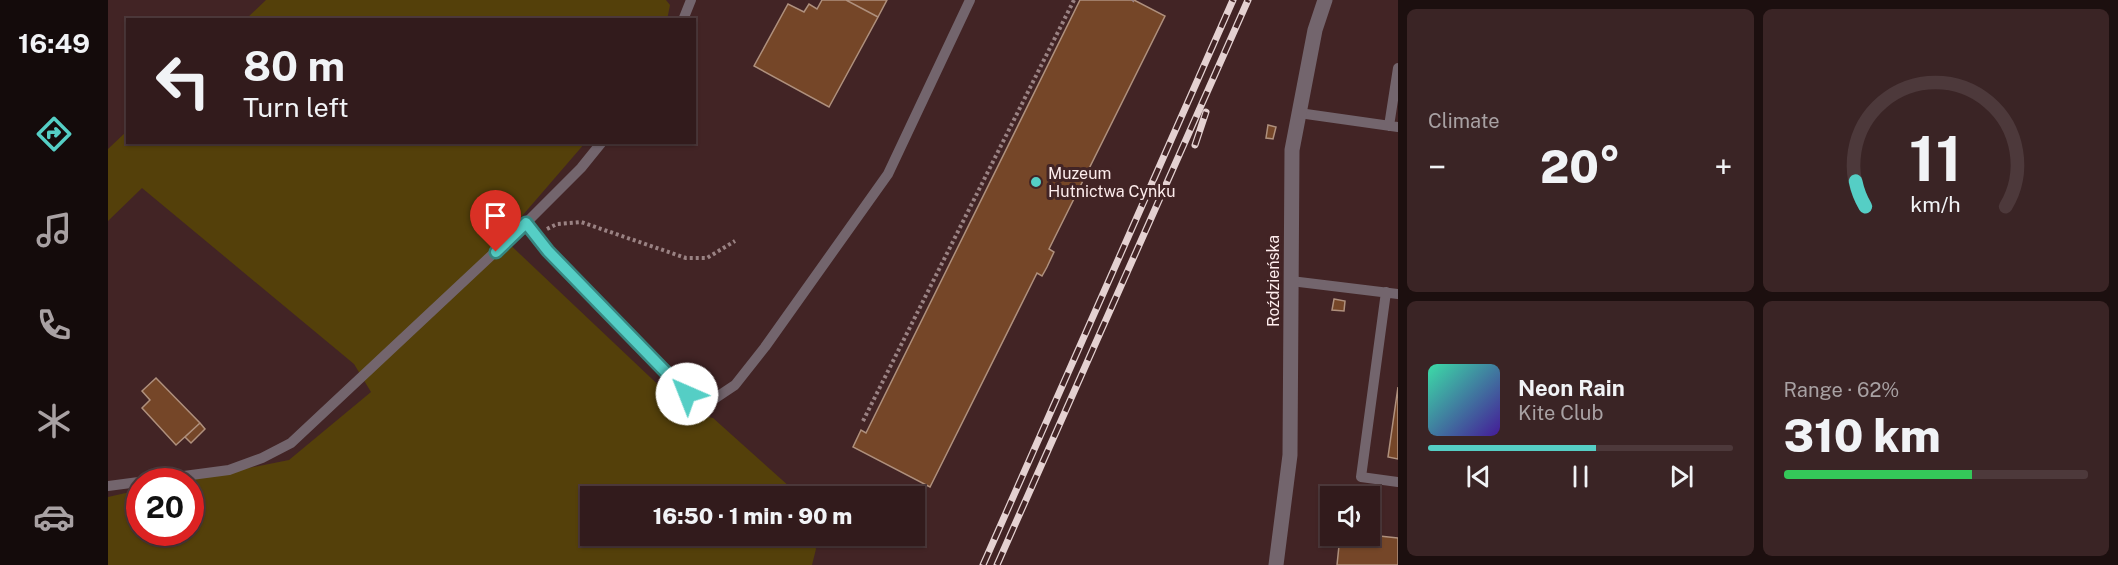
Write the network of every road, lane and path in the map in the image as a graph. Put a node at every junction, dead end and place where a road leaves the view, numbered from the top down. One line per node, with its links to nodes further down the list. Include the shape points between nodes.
1 (691, 0): 5 (lane)
2 (970, 0): 11 (lane, via 888,174 765,347 735,385 711,401 687,394)
3 (1074, 0): 16 (path)
4 (1325, 0): 7 (street, Roździeńska, via 1315,30)
5 (684, 18)
6 (1398, 68): 8 (lane)
7 (1299, 113): 8 (lane); 13 (street, Roździeńska, via 1292,150)
8 (1394, 127)
9 (600, 144): 10 (lane)
10 (526, 223): 11 (lane); 18 (lane, via 291,442 229,470)
11 (536, 236): 12 (path, via 557,224 581,222 686,258 707,258)
12 (735, 241)
13 (1291, 281): 14 (lane); 19 (street, Roździeńska, via 1290,455)
14 (1386, 292): 15 (lane); 17 (lane, via 1361,477)
15 (1398, 294)
16 (863, 421)
17 (1398, 482)
18 (108, 486)
19 (1276, 565)

